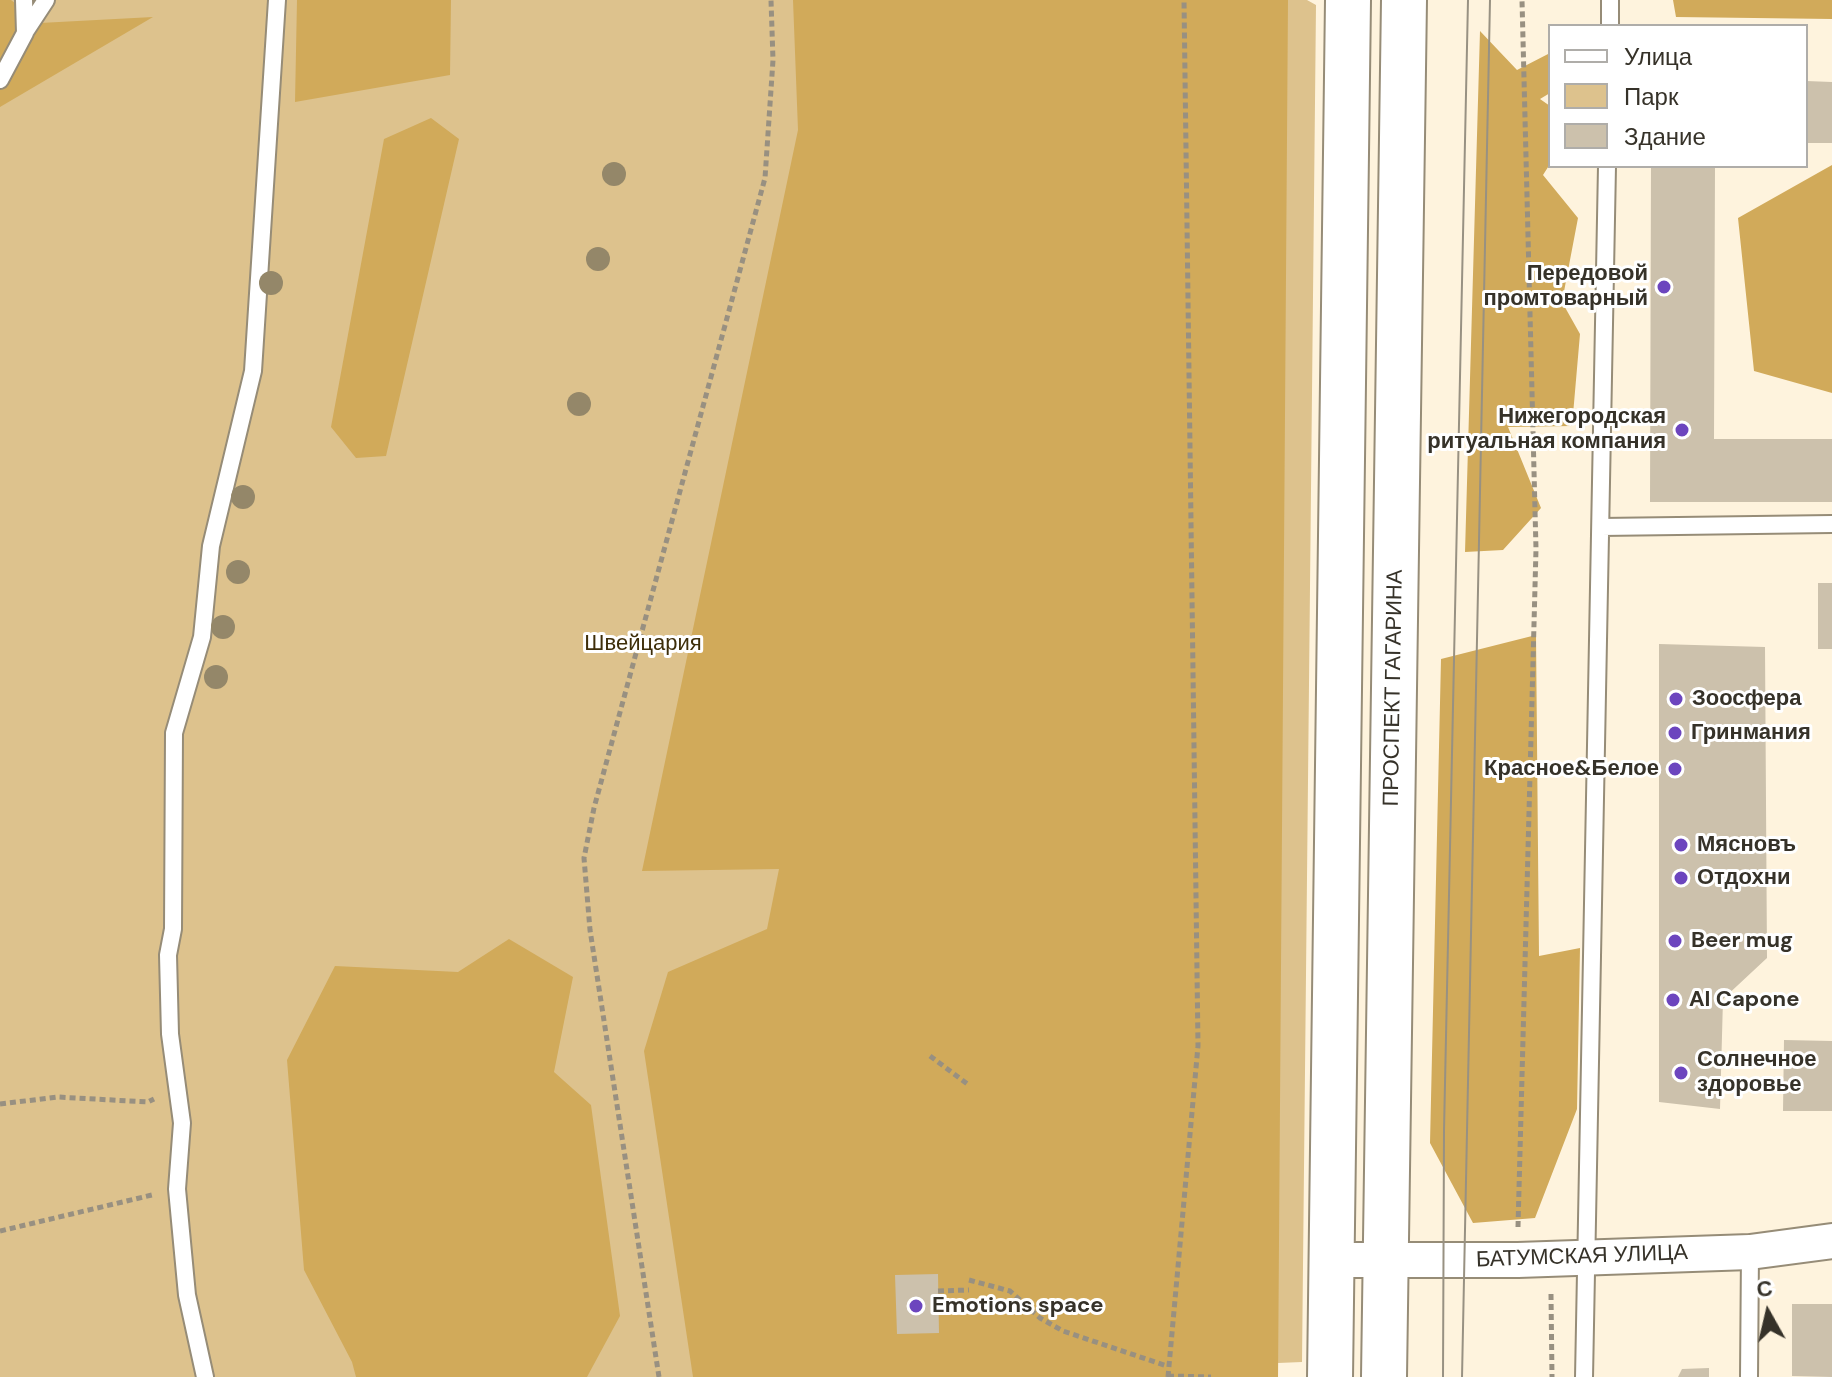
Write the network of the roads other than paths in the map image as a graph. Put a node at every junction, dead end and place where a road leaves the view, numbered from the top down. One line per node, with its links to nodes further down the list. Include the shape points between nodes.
1 (24, 0): 8 (lane)
2 (46, 0): 8 (lane)
3 (277, 0): 18 (lane, via 253,371 211,546 202,637 174,733 173,929 168,955 170,1034 182,1123 177,1189 187,1295)
4 (1348, 0): 17 (main road)
5 (1404, 0): 15 (main road, ПРОСПЕКТ ГАГАРИНА)
6 (1610, 0): 7 (lane)
7 (1610, 24)
8 (25, 33): 9 (lane)
9 (0, 80)
10 (1607, 168): 12 (lane)
11 (1832, 524): 12 (lane)
12 (1601, 527): 16 (lane)
13 (1832, 1241): 14 (street, БАТУМСКАЯ УЛИЦА)
14 (1750, 1252): 16 (street, БАТУМСКАЯ УЛИЦА); 22 (lane)
15 (1385, 1258): 16 (street, БАТУМСКАЯ УЛИЦА); 17 (street, БАТУМСКАЯ УЛИЦА); 20 (main road, ПРОСПЕКТ ГАГАРИНА)
16 (1585, 1258): 21 (lane)
17 (1331, 1260): 19 (main road)
18 (205, 1377)
19 (1330, 1377)
20 (1384, 1377)
21 (1584, 1377)
22 (1749, 1377)

